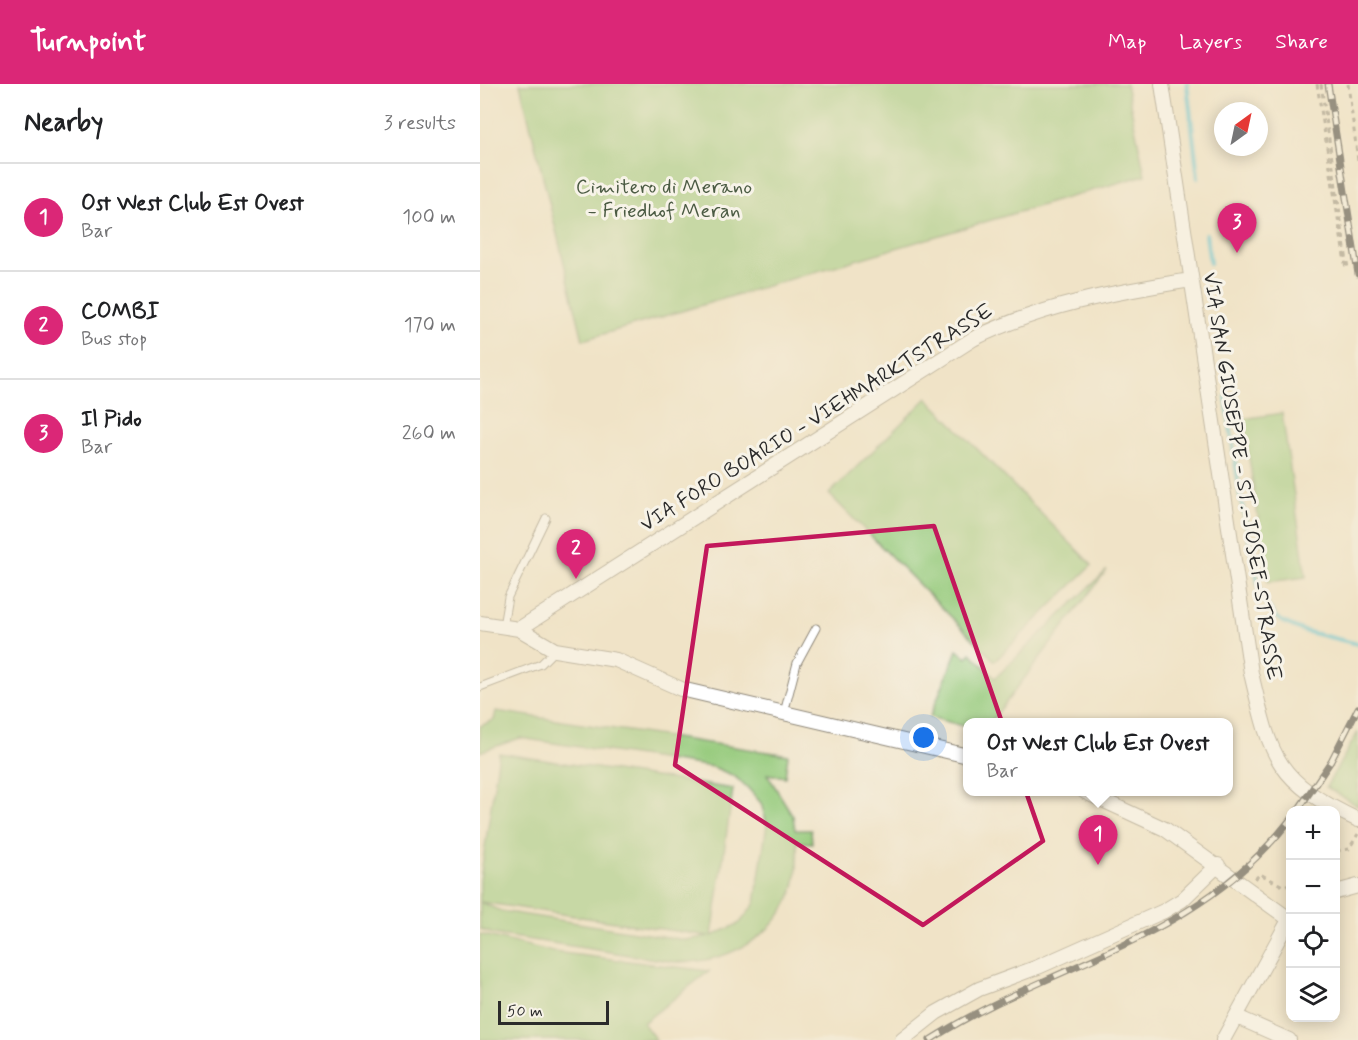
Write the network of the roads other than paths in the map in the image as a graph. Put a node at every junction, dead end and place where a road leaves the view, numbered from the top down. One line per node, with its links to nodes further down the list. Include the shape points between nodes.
1 (1162, 84): 2 (street, VIA SAN GIUSEPPE - ST.-JOSEF-STRASSE)
2 (1191, 280): 7 (street, VIA FORO BOARIO - VIEHMARKTSTRASSE, via 1062,304 1010,321 974,339); 13 (street, VIA SAN GIUSEPPE - ST.-JOSEF-STRASSE, via 1251,673 1264,727 1284,771 1305,789)
3 (546, 518): 5 (lane, via 508,597)
4 (480, 623): 5 (street)
5 (503, 626): 7 (street)
6 (816, 628): 10 (lane, via 796,663)
7 (519, 629): 8 (street)
8 (555, 650): 9 (lane, via 541,664); 10 (street, via 616,660 681,689)
9 (480, 687)
10 (784, 713): 11 (street)
11 (963, 755)
12 (1094, 796): 14 (street, via 1165,829)
13 (1358, 820)
14 (1218, 865): 17 (street); 20 (street, via 1182,900 1164,911 979,989 936,1013)
15 (1358, 886): 16 (street)
16 (1340, 891)
17 (1286, 915)
18 (1286, 925): 19 (street)
19 (1237, 1017): 21 (street); 22 (street)
20 (902, 1040)
21 (1223, 1040)
22 (1289, 1040)

